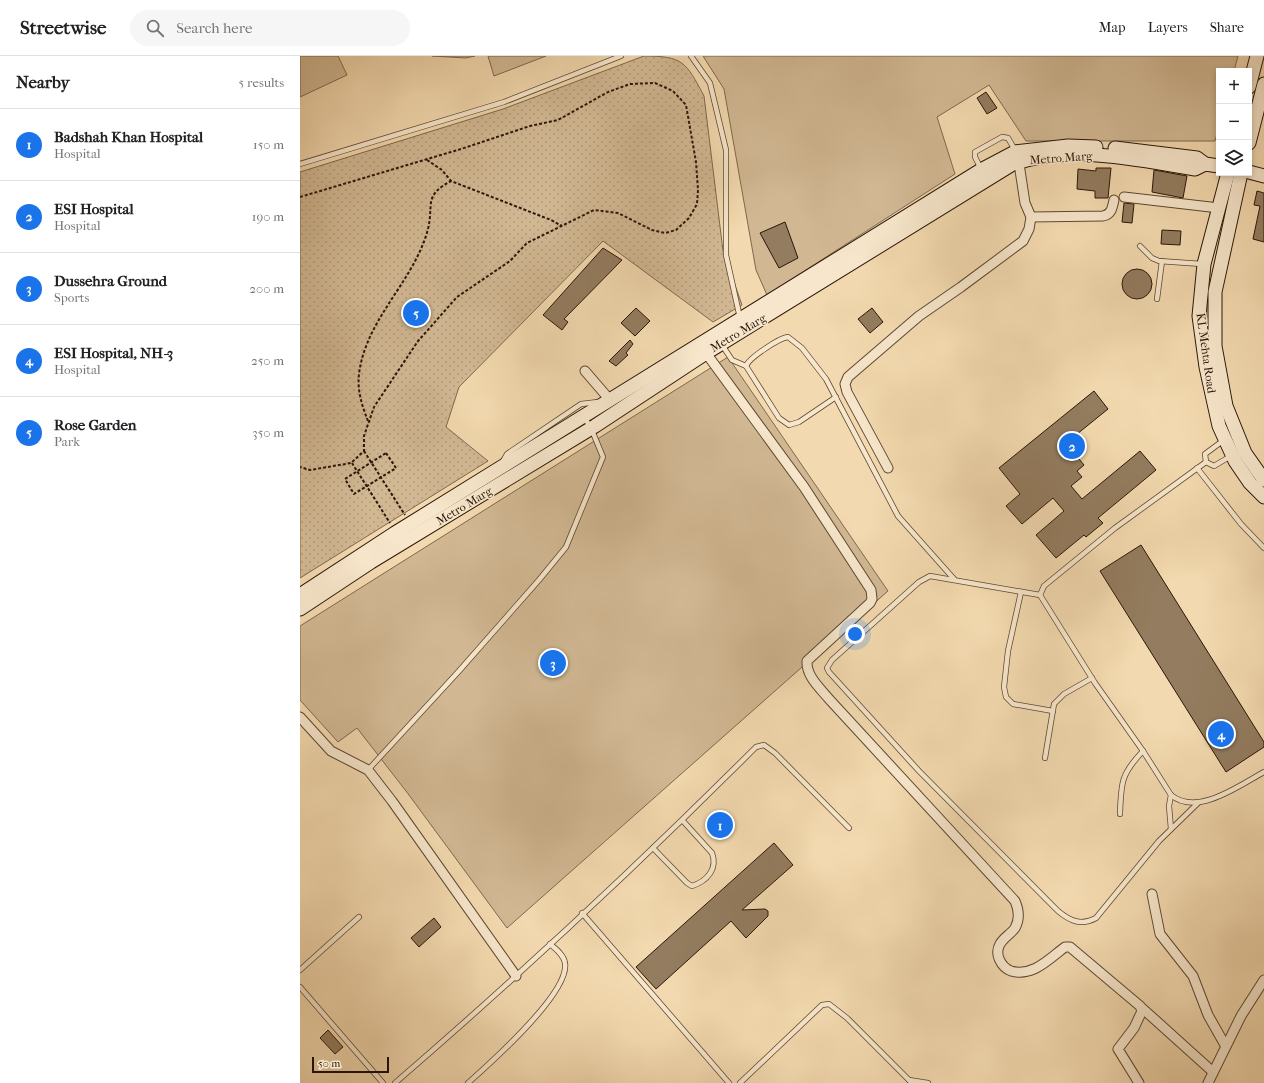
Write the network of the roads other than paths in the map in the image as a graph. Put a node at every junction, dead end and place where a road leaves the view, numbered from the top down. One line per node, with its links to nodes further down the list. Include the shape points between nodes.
1 (621, 56): 8 (lane, via 504,102)
2 (691, 56): 23 (lane, via 710,84 726,150 726,254)
3 (1257, 56): 4 (street)
4 (1252, 75)
5 (1264, 84): 6 (street)
6 (1250, 140)
7 (1018, 157): 9 (street, Metro Marg, via 1095,155 1195,169 1205,164); 10 (street, Metro Marg); 10 (lane, via 1008,138 1002,137 975,152); 18 (street, via 1025,203); 23 (street, Metro Marg, via 987,179)
8 (300, 164)
9 (1216, 166)
10 (981, 170): 23 (street, Metro Marg)
11 (1252, 173): 14 (street)
12 (1227, 176): 17 (street, KL Mehta Road)
13 (1240, 176): 38 (street, KL Mehta Road, via 1214,292 1216,346 1226,406 1245,453)
14 (1264, 176)
15 (1124, 197): 17 (street)
16 (1114, 200): 18 (street, via 1112,210 1103,216)
17 (1219, 208): 21 (street, KL Mehta Road)
18 (1031, 217): 35 (street, via 1027,236 1021,244 919,316 848,376 845,384 847,392)
19 (1140, 246): 20 (lane, via 1152,258)
20 (1162, 262): 21 (lane); 22 (lane)
21 (1204, 264): 32 (street, KL Mehta Road, via 1199,316 1206,367 1219,426)
22 (1157, 298)
23 (743, 323): 24 (street, Metro Marg); 29 (street, Metro Marg)
24 (722, 343): 25 (street, Metro Marg); 26 (lane, via 732,360)
25 (706, 353): 31 (street, Metro Marg); 68 (street, via 804,488 871,590 870,603 810,657 806,667 829,699 1016,901 1018,917 1015,927 1000,944 1000,962 1006,969 1022,973 1033,970 1065,947 1070,947)
26 (746, 366): 28 (lane, via 780,418 789,425 799,422); 28 (lane, via 749,361 779,340 788,337 802,348 826,379)
27 (585, 371): 29 (street)
28 (836, 397): 41 (lane, via 898,516)
29 (610, 400): 30 (street, Metro Marg); 37 (lane, via 581,404 507,454)
30 (583, 416): 31 (lane); 37 (street, Metro Marg)
31 (591, 428): 45 (street, Metro Marg, via 371,562); 51 (lane, via 603,457 566,547 469,660)
32 (1225, 439): 33 (street, KL Mehta Road); 34 (lane, via 1205,454)
33 (1232, 455): 34 (lane, via 1214,466); 39 (street, KL Mehta Road, via 1250,483)
34 (1206, 462): 36 (lane)
35 (888, 468)
36 (1196, 468): 40 (lane, via 1240,524); 44 (lane, via 1056,576 1044,586)
37 (498, 470): 43 (street, Metro Marg)
38 (1264, 480)
39 (1264, 497)
40 (1264, 548)
41 (954, 579): 42 (lane); 58 (lane, via 930,576 919,582 828,664 827,668 832,677 919,771 1052,906 1075,922 1092,920 1102,912)
42 (1020, 592): 44 (lane); 47 (lane, via 1008,651 1004,687 1006,697 1013,704)
43 (300, 595)
44 (1040, 595): 46 (lane)
45 (300, 610)
46 (1092, 678): 47 (lane, via 1064,694 1054,704); 49 (lane)
47 (1053, 711): 50 (lane)
48 (300, 717): 51 (street, via 331,751)
49 (1143, 751): 53 (lane); 55 (lane, via 1126,771 1121,790)
50 (1045, 758)
51 (368, 770): 65 (street)
52 (1264, 772): 54 (lane, via 1229,791)
53 (1171, 796): 54 (lane, via 1189,804); 58 (lane)
54 (1198, 803): 58 (lane)
55 (1120, 814)
56 (683, 821): 57 (lane, via 756,747 764,745 797,774); 59 (lane); 59 (lane, via 712,853 714,866 706,879 692,886 687,884)
57 (849, 828)
58 (1171, 828)
59 (653, 848): 61 (lane)
60 (1152, 894): 69 (street, via 1160,934 1193,976 1208,1015)
61 (582, 913): 63 (lane); 75 (lane)
62 (359, 917): 64 (lane)
63 (550, 944): 65 (lane); 74 (lane, via 565,963 565,970 550,999 528,1027)
64 (300, 970)
65 (516, 976): 73 (lane)
66 (1264, 980): 69 (street)
67 (300, 987): 72 (lane)
68 (1142, 1008): 70 (street); 78 (street, via 1138,1021 1118,1049)
69 (1225, 1045): 70 (street)
70 (1213, 1072): 79 (street)
71 (910, 1081): 76 (lane, via 847,1018 829,1004 822,1005); 77 (lane)
72 (383, 1083)
73 (395, 1083)
74 (468, 1083)
75 (729, 1083)
76 (740, 1083)
77 (928, 1083)
78 (1139, 1083)
79 (1208, 1083)

